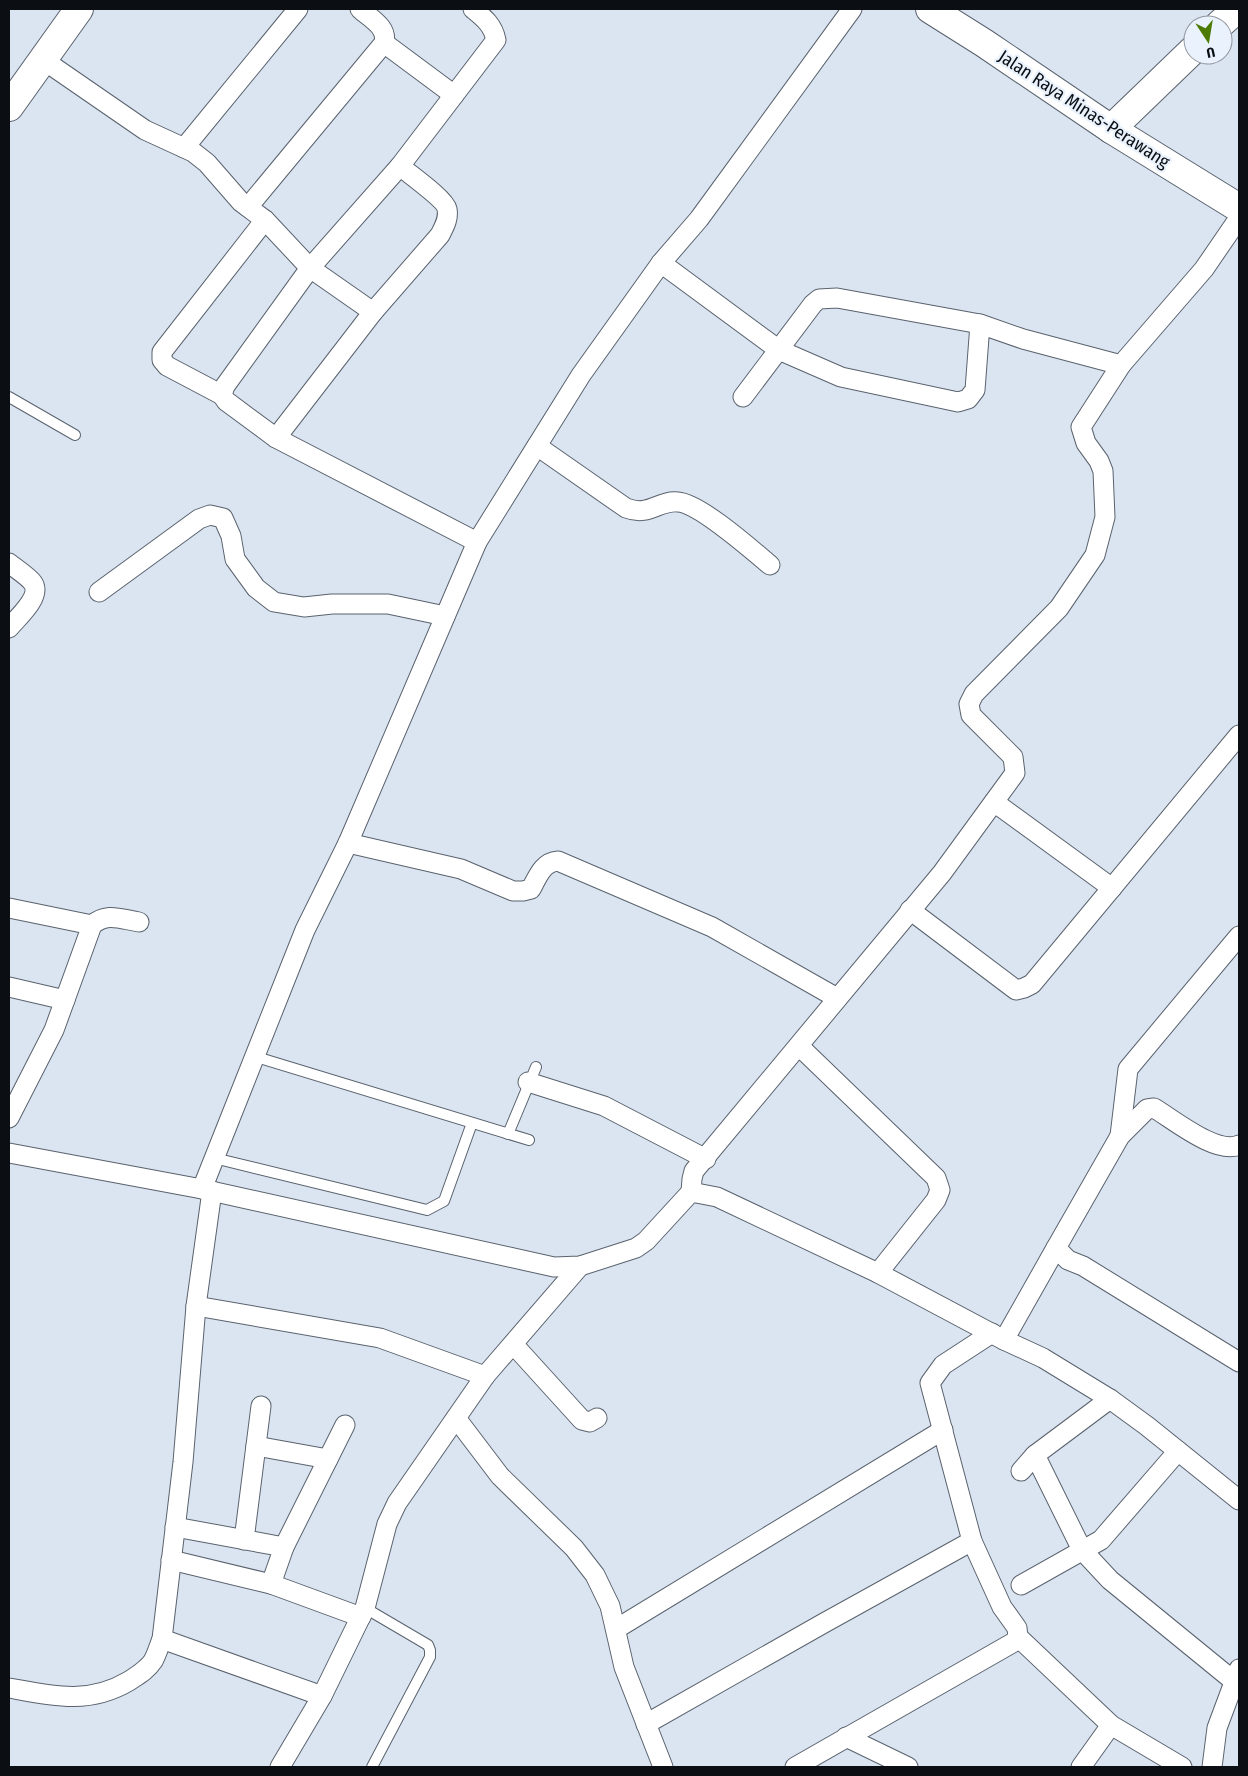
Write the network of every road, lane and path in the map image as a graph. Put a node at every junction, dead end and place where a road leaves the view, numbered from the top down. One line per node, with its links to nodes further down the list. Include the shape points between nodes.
1 (79, 9): 9 (main road)
2 (298, 9): 14 (street)
3 (360, 9): 8 (street, via 384,30)
4 (473, 9): 11 (street, via 489,23 496,40)
5 (852, 9): 21 (street, via 699,218)
6 (930, 9): 13 (main road, Jalan Raya Minas-Perawang)
7 (961, 9): 13 (main road, Jalan Raya Minas-Perawang, via 1025,49)
8 (384, 43): 11 (street); 17 (street)
9 (42, 59): 12 (main road); 14 (street, via 145,130)
10 (1183, 59): 13 (main road)
11 (454, 94): 15 (street)
12 (9, 107)
13 (1117, 122): 16 (main road, Jalan Raya Minas-Perawang); 18 (main road, Jalan Raya Minas-Perawang)
14 (184, 148): 17 (street, via 207,164)
15 (400, 166): 22 (street); 23 (street, via 444,202 448,216 440,235)
16 (1239, 189)
17 (248, 207): 20 (street)
18 (1239, 208)
19 (1239, 218): 26 (street, via 1204,269)
20 (265, 220): 22 (street); 27 (street, via 162,352 162,360 167,366)
21 (661, 263): 25 (street); 32 (street, via 581,375)
22 (310, 268): 23 (street); 27 (street, via 225,386)
23 (373, 312): 31 (street)
24 (980, 324): 25 (street, via 829,298 813,304); 25 (street, via 975,390 968,399 958,402 841,377); 26 (street, via 1022,339)
25 (779, 350): 29 (street)
26 (1121, 365): 40 (street, via 1081,427 1086,443 1103,471 1106,517 1095,555 1059,608 974,694 969,704 971,715 1013,757 1015,772)
27 (222, 395): 31 (street)
28 (9, 397): 30 (lane)
29 (743, 397)
30 (75, 435)
31 (276, 438): 33 (street)
32 (537, 446): 33 (street); 35 (street, via 636,512 678,502 701,511)
33 (477, 542): 37 (street)
34 (9, 563): 38 (street, via 33,583 35,592 34,599)
35 (770, 565)
36 (99, 592): 37 (street, via 199,519 210,515 223,518 231,536 235,559 256,588 274,602 304,608 332,604 388,604)
37 (445, 616): 41 (street)
38 (9, 628)
39 (1239, 736): 42 (street)
40 (994, 802): 42 (street); 44 (street, via 942,873)
41 (348, 843): 49 (street, via 461,870 513,891 531,889 543,867 558,861 712,928); 52 (street, via 305,930)
42 (1112, 888): 44 (street, via 1032,984 1016,990)
43 (9, 908): 46 (street)
44 (910, 910): 49 (street)
45 (139, 922): 46 (street, via 107,917)
46 (92, 925): 50 (street)
47 (1239, 936): 57 (street, via 1128,1069)
48 (9, 987): 50 (street)
49 (838, 998): 51 (street)
50 (65, 1000): 54 (street, via 54,1030)
51 (799, 1046): 62 (street); 67 (street, via 936,1178 940,1190 936,1200)
52 (253, 1056): 55 (lane); 61 (street)
53 (532, 1075): 56 (lane); 62 (street, via 604,1106)
54 (9, 1118)
55 (472, 1123): 56 (lane); 61 (lane, via 444,1201 427,1210)
56 (508, 1134): 58 (lane)
57 (1120, 1136): 59 (street, via 1145,1111 1154,1108 1218,1146); 65 (street)
58 (529, 1140)
59 (1239, 1145)
60 (9, 1153): 63 (street)
61 (214, 1158): 63 (street)
62 (706, 1159): 64 (street, via 694,1171)
63 (207, 1190): 66 (street, via 554,1266); 68 (street)
64 (691, 1192): 66 (street, via 636,1248); 67 (street, via 717,1197)
65 (1056, 1248): 69 (street); 71 (street, via 1068,1260 1083,1266)
66 (580, 1266): 70 (street)
67 (878, 1273): 69 (street)
68 (196, 1306): 72 (street, via 380,1338); 85 (street)
69 (998, 1336): 73 (street, via 1043,1358); 78 (street, via 943,1365 930,1383)
70 (513, 1344): 72 (street); 76 (street, via 582,1420 590,1422)
71 (1239, 1362)
72 (485, 1376): 75 (street)
73 (1110, 1399): 80 (street); 81 (street)
74 (261, 1406): 79 (street)
75 (456, 1418): 93 (street, via 397,1503 387,1524); 94 (street, via 500,1476 574,1548 595,1575 610,1606)
76 (596, 1418)
77 (345, 1425): 82 (street)
78 (943, 1430): 87 (street); 94 (street)
79 (256, 1446): 82 (street); 86 (street)
80 (1178, 1451): 84 (street); 89 (street, via 1101,1540)
81 (1035, 1455): 83 (street); 89 (street)
82 (328, 1459): 88 (street)
83 (1021, 1471)
84 (1239, 1500)
85 (176, 1527): 86 (street); 90 (street)
86 (244, 1540): 88 (street)
87 (972, 1541): 95 (street, via 1002,1607 1017,1628); 100 (street)
88 (284, 1547): 91 (street)
89 (1082, 1550): 92 (street); 97 (street, via 1110,1580)
90 (172, 1560): 91 (street); 96 (street)
91 (271, 1584): 93 (street)
92 (1021, 1585)
93 (363, 1612): 99 (street); 104 (lane, via 428,1645 430,1650 430,1657)
94 (616, 1629): 100 (street, via 624,1667)
95 (1018, 1637): 101 (street); 102 (street)
96 (162, 1639): 98 (street, via 153,1661 141,1674 118,1688 92,1696 74,1697); 99 (street)
97 (1237, 1675): 110 (street, via 1217,1728)
98 (9, 1688)
99 (322, 1696): 103 (street)
100 (646, 1724): 105 (street)
101 (1111, 1725): 108 (street); 109 (street)
102 (846, 1737): 106 (street); 107 (street)
103 (280, 1767)
104 (372, 1767)
105 (663, 1767)
106 (794, 1767)
107 (908, 1767)
108 (1081, 1767)
109 (1182, 1767)
110 (1212, 1767)

